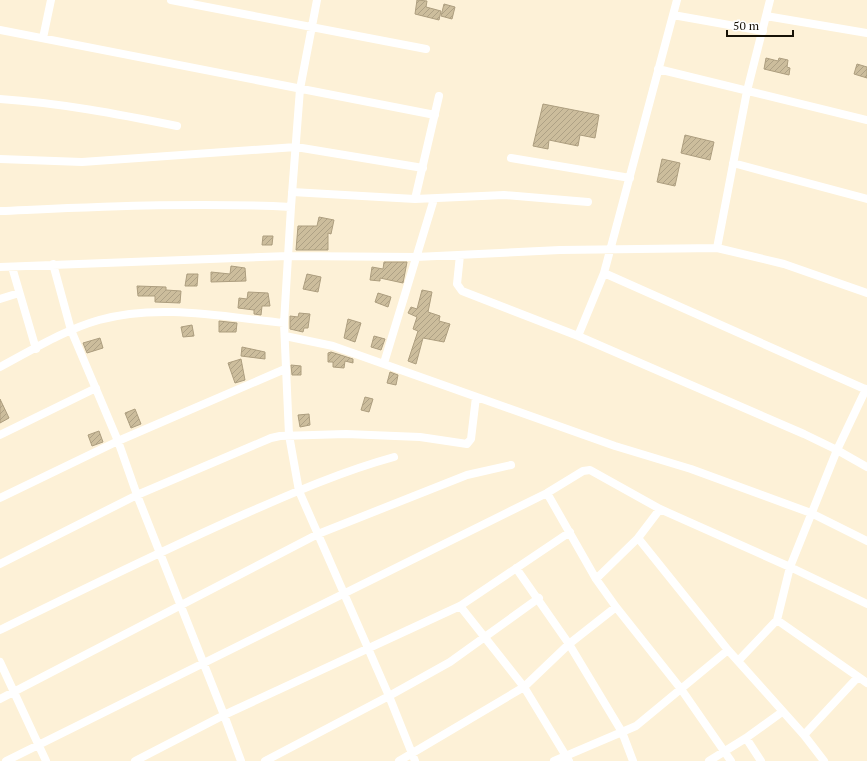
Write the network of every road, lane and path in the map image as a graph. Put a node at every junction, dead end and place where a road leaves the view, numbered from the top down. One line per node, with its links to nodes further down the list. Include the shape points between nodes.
1 (51, 0): 12 (street)
2 (171, 0): 8 (street)
3 (317, 0): 8 (street)
4 (677, 0): 6 (street)
5 (770, 0): 7 (street)
6 (673, 15): 10 (street); 14 (street)
7 (766, 16): 10 (street); 11 (street)
8 (312, 26): 13 (street); 15 (street)
9 (0, 30): 12 (street)
10 (763, 31): 16 (street)
11 (867, 33)
12 (43, 38): 15 (street)
13 (426, 49)
14 (658, 69): 16 (street); 27 (street)
15 (300, 89): 19 (street); 22 (street)
16 (748, 91): 20 (street); 25 (street)
17 (439, 96): 19 (street)
18 (0, 99): 21 (street, via 33,101 119,114)
19 (435, 115): 26 (street)
20 (867, 120)
21 (177, 126)
22 (296, 147): 24 (street, via 82,162); 26 (street); 28 (street)
23 (511, 158): 27 (street)
24 (0, 159)
25 (733, 164): 29 (street); 35 (street)
26 (423, 168): 30 (street)
27 (630, 178): 36 (street)
28 (292, 192): 30 (street); 33 (street)
29 (867, 198)
30 (415, 199): 31 (street)
31 (434, 199): 32 (street, via 504,195); 39 (street)
32 (588, 202)
33 (291, 207): 34 (street, via 177,205); 38 (street)
34 (0, 211)
35 (717, 248): 36 (street); 45 (street, via 784,264)
36 (610, 249): 37 (street); 43 (street)
37 (460, 255): 39 (street); 50 (street, via 457,284 462,291)
38 (288, 256): 39 (street); 40 (street); 47 (street)
39 (416, 257): 52 (street)
40 (53, 264): 42 (street); 48 (street)
41 (0, 267): 42 (street)
42 (12, 267): 44 (street)
43 (604, 274): 50 (street); 56 (street)
44 (19, 293): 46 (street); 51 (street)
45 (867, 293)
46 (0, 299)
47 (284, 323): 48 (street, via 156,311 99,320); 49 (street)
48 (71, 330): 51 (street); 55 (street)
49 (285, 336): 52 (street, via 333,346); 54 (street)
50 (578, 336): 61 (street)
51 (36, 349): 53 (street)
52 (384, 363): 57 (street)
53 (0, 367)
54 (285, 369): 59 (street); 60 (street)
55 (96, 388): 58 (street); 60 (street)
56 (866, 389): 61 (street)
57 (476, 397): 59 (street, via 471,439 468,444 420,437 346,434); 70 (street, via 615,446 691,469)
58 (0, 435)
59 (289, 436): 65 (street); 67 (street, via 271,438)
60 (118, 441): 67 (street); 68 (street)
61 (837, 450): 64 (street); 70 (street)
62 (394, 456): 65 (street)
63 (511, 465): 72 (street, via 467,475)
64 (867, 467)
65 (299, 490): 72 (street); 75 (street)
66 (547, 493): 69 (street, via 583,471 590,470); 71 (street); 80 (street)
67 (137, 495): 75 (street); 76 (street)
68 (0, 498)
69 (660, 509): 73 (street); 77 (street)
70 (811, 513): 74 (street); 77 (street)
71 (570, 532): 78 (street); 79 (street)
72 (318, 534): 80 (street); 82 (street)
73 (638, 538): 79 (street); 91 (street)
74 (867, 541)
75 (159, 552): 82 (street); 87 (street)
76 (0, 564)
77 (790, 567): 83 (street); 86 (street)
78 (516, 568): 81 (street); 84 (street)
79 (596, 579): 85 (street)
80 (344, 594): 90 (street); 94 (street)
81 (539, 598): 88 (street); 89 (street)
82 (181, 604): 94 (street); 99 (street)
83 (867, 604)
84 (460, 606): 88 (street); 90 (street)
85 (616, 607): 89 (street); 98 (street)
86 (777, 620): 92 (street); 95 (street)
87 (0, 630)
88 (484, 637): 97 (street); 100 (street, via 450,662)
89 (569, 644): 97 (street); 104 (street)
90 (368, 647): 100 (street); 103 (street)
91 (728, 650): 92 (street); 98 (street)
92 (739, 660): 102 (street)
93 (0, 662): 99 (street)
94 (203, 662): 103 (street); 107 (street)
95 (858, 677): 96 (street); 105 (street)
96 (867, 683)
97 (524, 687): 109 (street); 110 (street)
98 (681, 689): 104 (street, via 649,716); 108 (street)
99 (14, 692): 101 (street); 107 (street)
100 (389, 696): 109 (street); 115 (street)
101 (0, 700)
102 (782, 712): 105 (street); 106 (street)
103 (224, 715): 113 (street); 114 (street)
104 (622, 732): 110 (street); 118 (street)
105 (804, 735): 122 (street)
106 (746, 738): 108 (street); 121 (street)
107 (38, 745): 111 (street); 112 (street)
108 (726, 752): 119 (street); 120 (street)
109 (414, 757): 116 (street)
110 (567, 758): 117 (street)
111 (6, 761)
112 (46, 761)
113 (135, 761)
114 (241, 761)
115 (265, 761)
116 (399, 761)
117 (554, 761)
118 (633, 761)
119 (709, 761)
120 (731, 761)
121 (761, 761)
122 (824, 761)

